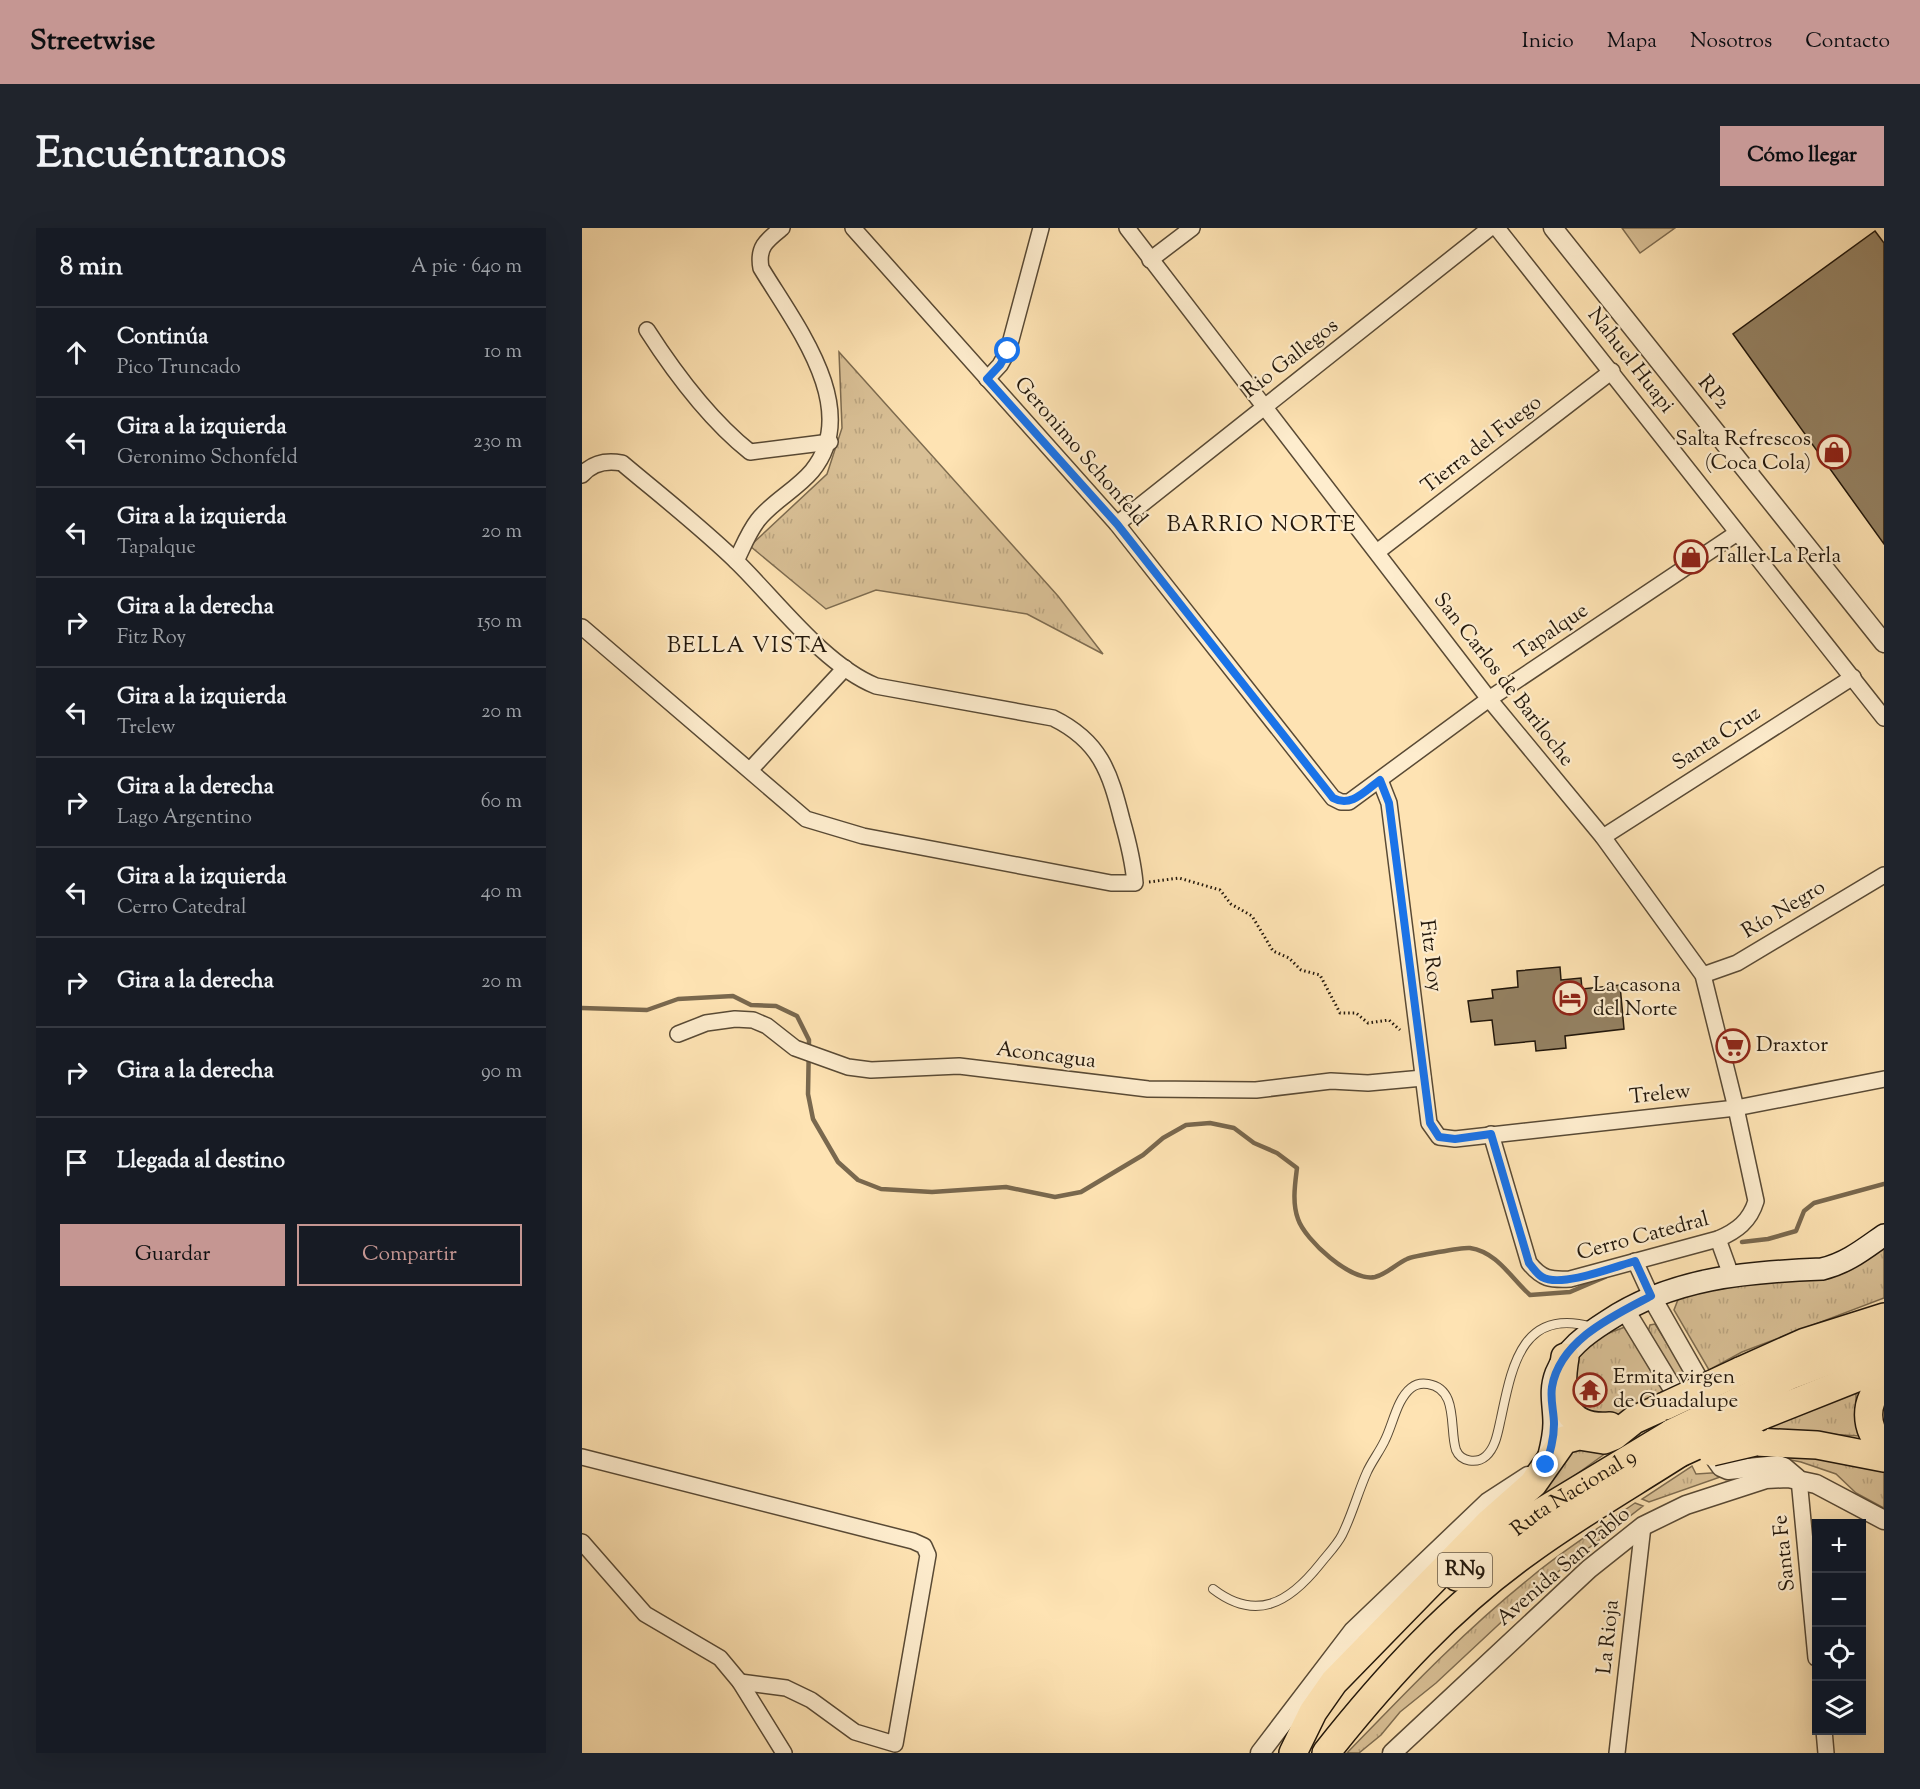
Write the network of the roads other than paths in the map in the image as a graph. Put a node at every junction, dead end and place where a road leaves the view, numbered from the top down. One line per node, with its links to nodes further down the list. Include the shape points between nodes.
1 (782, 228): 14 (street, via 763,243 761,268 820,367 831,414)
2 (853, 228): 12 (street, Geronimo Schonfeld)
3 (1041, 228): 12 (street, via 1008,351)
4 (1127, 228): 9 (street, San Carlos de Bariloche)
5 (1192, 228): 9 (street)
6 (1490, 228): 13 (street, Rio Gallegos)
7 (1497, 228): 11 (street, Nahuel Huapi)
8 (1553, 228): 21 (street, RP2 / RP2)
9 (1150, 260): 13 (street, San Carlos de Bariloche)
10 (647, 330): 14 (street, via 668,362 750,452)
11 (1612, 371): 17 (street, Nahuel Huapi); 18 (street, Tierra del Fuego)
12 (987, 379): 16 (street, Geronimo Schonfeld)
13 (1263, 408): 16 (street, Rio Gallegos); 18 (street, San Carlos de Bariloche)
14 (830, 442): 19 (street, via 799,485 758,519)
15 (582, 476): 19 (street, via 589,467 601,463 622,463)
16 (1117, 524): 28 (street, Geronimo Schonfeld)
17 (1737, 533): 23 (street, Nahuel Huapi); 24 (street, Tapalque)
18 (1377, 552): 24 (street, San Carlos de Bariloche)
19 (736, 561): 22 (street)
20 (582, 627): 26 (street)
21 (1884, 643)
22 (844, 668): 26 (street); 26 (street, via 876,686 1053,718 1075,729 1110,773 1133,860 1135,884 1111,883 821,826 789,806)
23 (1853, 677): 25 (street, Nahuel Huapi); 29 (street, Santa Cruz)
24 (1489, 699): 27 (street, Tapalque); 29 (street, San Carlos de Bariloche)
25 (1884, 718)
26 (751, 769)
27 (1380, 780): 28 (street, Tapalque, via 1349,802); 33 (street, Fitz Roy, via 1389,803)
28 (1333, 798)
29 (1603, 837): 31 (street, San Carlos de Bariloche)
30 (1884, 875): 31 (street, Río Negro, via 1737,963)
31 (1702, 975): 35 (street, San Carlos de Bariloche)
32 (678, 1034): 33 (street, Aconcagua, via 706,1023 753,1020 795,1048 848,1066 871,1070 958,1066 1148,1089 1256,1090 1331,1081 1368,1083)
33 (1423, 1078): 37 (street, Fitz Roy, via 1430,1123)
34 (1884, 1079): 35 (street, Trelew)
35 (1737, 1107): 36 (street, Trelew); 38 (street, San Carlos de Bariloche)
36 (1491, 1134): 37 (street, Trelew); 41 (street, Cerro Catedral, via 1529,1263 1540,1276 1570,1279)
37 (1439, 1137)
38 (1756, 1201): 40 (street, Cerro Catedral, via 1752,1213 1736,1232)
39 (1884, 1235): 42 (main road, via 1855,1257 1835,1266)
40 (1718, 1239): 41 (street, Cerro Catedral); 42 (street)
41 (1635, 1261): 43 (street)
42 (1731, 1275): 43 (main road)
43 (1651, 1296): 44 (main road); 50 (street)
44 (1625, 1310): 46 (main road); 52 (street)
45 (1884, 1317): 52 (highway, bridge, via 1804,1342)
46 (1596, 1328): 48 (main road); 65 (lane, via 1563,1321 1549,1324 1530,1339 1513,1366 1490,1451 1475,1461 1464,1460 1456,1452 1448,1398 1434,1385 1422,1383 1412,1387 1404,1395 1368,1470 1341,1537 1315,1571 1276,1603 1260,1607 1234,1603)
47 (1884, 1340): 53 (highway, Ruta Nacional 9 / RN9, via 1789,1376)
48 (1565, 1357): 54 (highway, via 1561,1392 1576,1418 1597,1427); 60 (main road, via 1552,1387 1554,1433)
49 (1884, 1367): 53 (highway, Ruta Nacional 9 / RN9)
50 (1700, 1382)
51 (1884, 1383): 55 (highway, via 1873,1393 1867,1416 1872,1432)
52 (1671, 1400): 54 (highway)
53 (1756, 1406): 56 (highway, Ruta Nacional 9 / RN9, bridge)
54 (1634, 1420): 60 (highway, via 1605,1440 1579,1436 1564,1440)
55 (1884, 1448)
56 (1691, 1451): 57 (highway, bridge); 71 (highway, Ruta Nacional 9 / RN9, via 1541,1512 1448,1585 1373,1659); 72 (highway, Ruta Nacional 9 / RN9, via 1529,1550 1426,1638)
57 (1751, 1455): 59 (highway, via 1817,1445); 61 (street, via 1784,1467)
58 (582, 1457): 67 (street, via 924,1546 928,1556 895,1744 855,1732 786,1688)
59 (1884, 1458)
60 (1546, 1465): 70 (street, via 1488,1502 1368,1616); 71 (highway, via 1533,1484 1334,1682 1313,1712)
61 (1799, 1479): 62 (street, via 1834,1492); 63 (street, Avenida San Pablo, via 1749,1484 1686,1505); 66 (street, Santa Fe)
62 (1884, 1520)
63 (1642, 1526): 73 (street, Avenida San Pablo, via 1589,1569); 74 (street, La Rioja)
64 (582, 1542): 67 (street, via 645,1614 720,1658)
65 (1213, 1589)
66 (1813, 1627)
67 (740, 1682): 69 (street)
68 (1824, 1735): 75 (street)
69 (784, 1753)
70 (1260, 1753)
71 (1295, 1753)
72 (1326, 1753)
73 (1392, 1753)
74 (1617, 1753)
75 (1826, 1753)

